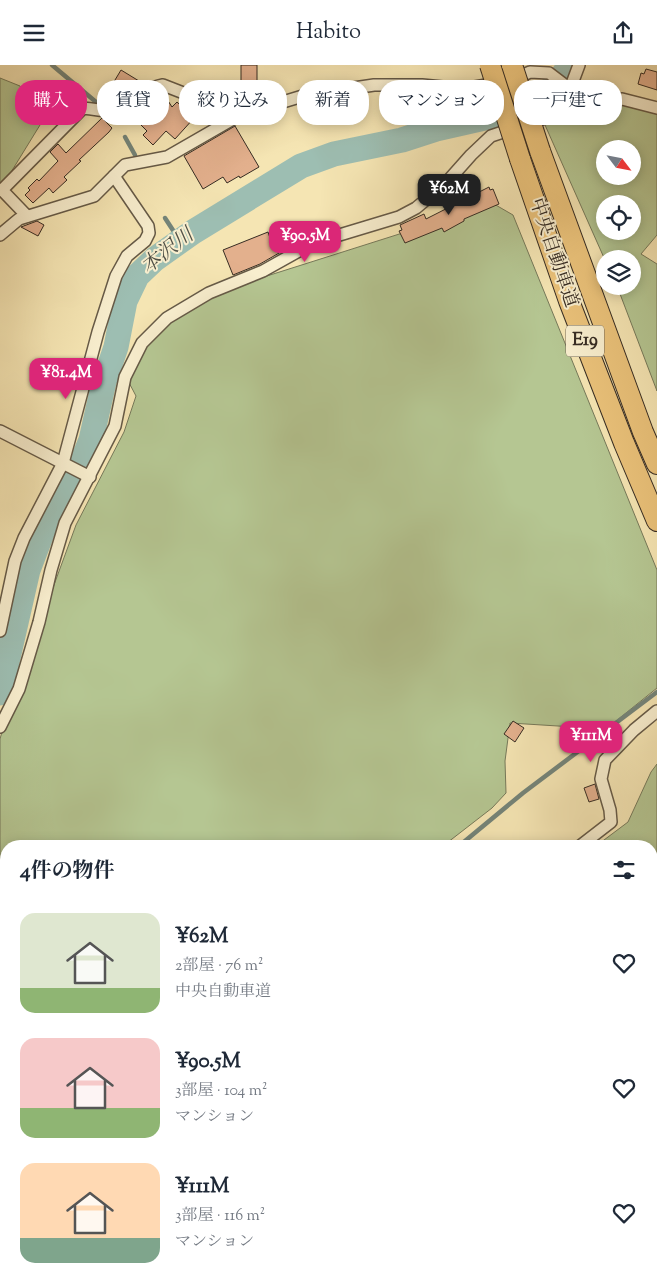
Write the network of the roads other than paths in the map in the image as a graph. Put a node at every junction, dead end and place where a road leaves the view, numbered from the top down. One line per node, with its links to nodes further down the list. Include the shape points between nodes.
1 (490, 65): 20 (highway, 中央自動車道 / E19, bridge, via 569,301)
2 (504, 65): 4 (street)
3 (579, 65): 6 (street)
4 (511, 73): 5 (street, via 549,73); 9 (street, via 463,89 374,85); 18 (highway, 中央自動車道 / E19, bridge)
5 (558, 80)
6 (565, 80)
7 (179, 91): 14 (street, via 163,85 152,87 133,109 122,112 83,108 2,190)
8 (622, 99): 10 (street)
9 (287, 101)
10 (657, 108)
11 (223, 125): 13 (street, via 167,157 125,165)
12 (524, 125): 19 (street, via 491,136 447,182 416,208 399,217 312,243 263,271 208,293 167,319 142,343 125,377 115,426)
13 (114, 176): 14 (street, via 94,195); 17 (street, via 148,226 149,233 128,256 116,276)
14 (27, 216): 15 (street)
15 (0, 235)
16 (0, 431): 17 (street)
17 (63, 463): 19 (street); 21 (street, via 24,538)
18 (657, 465)
19 (90, 477): 24 (street, via 65,523 19,689)
20 (657, 521)
21 (4, 591): 22 (street)
22 (0, 631)
23 (657, 711): 25 (street, via 605,760 601,779 611,822)
24 (0, 727)
25 (588, 840)

